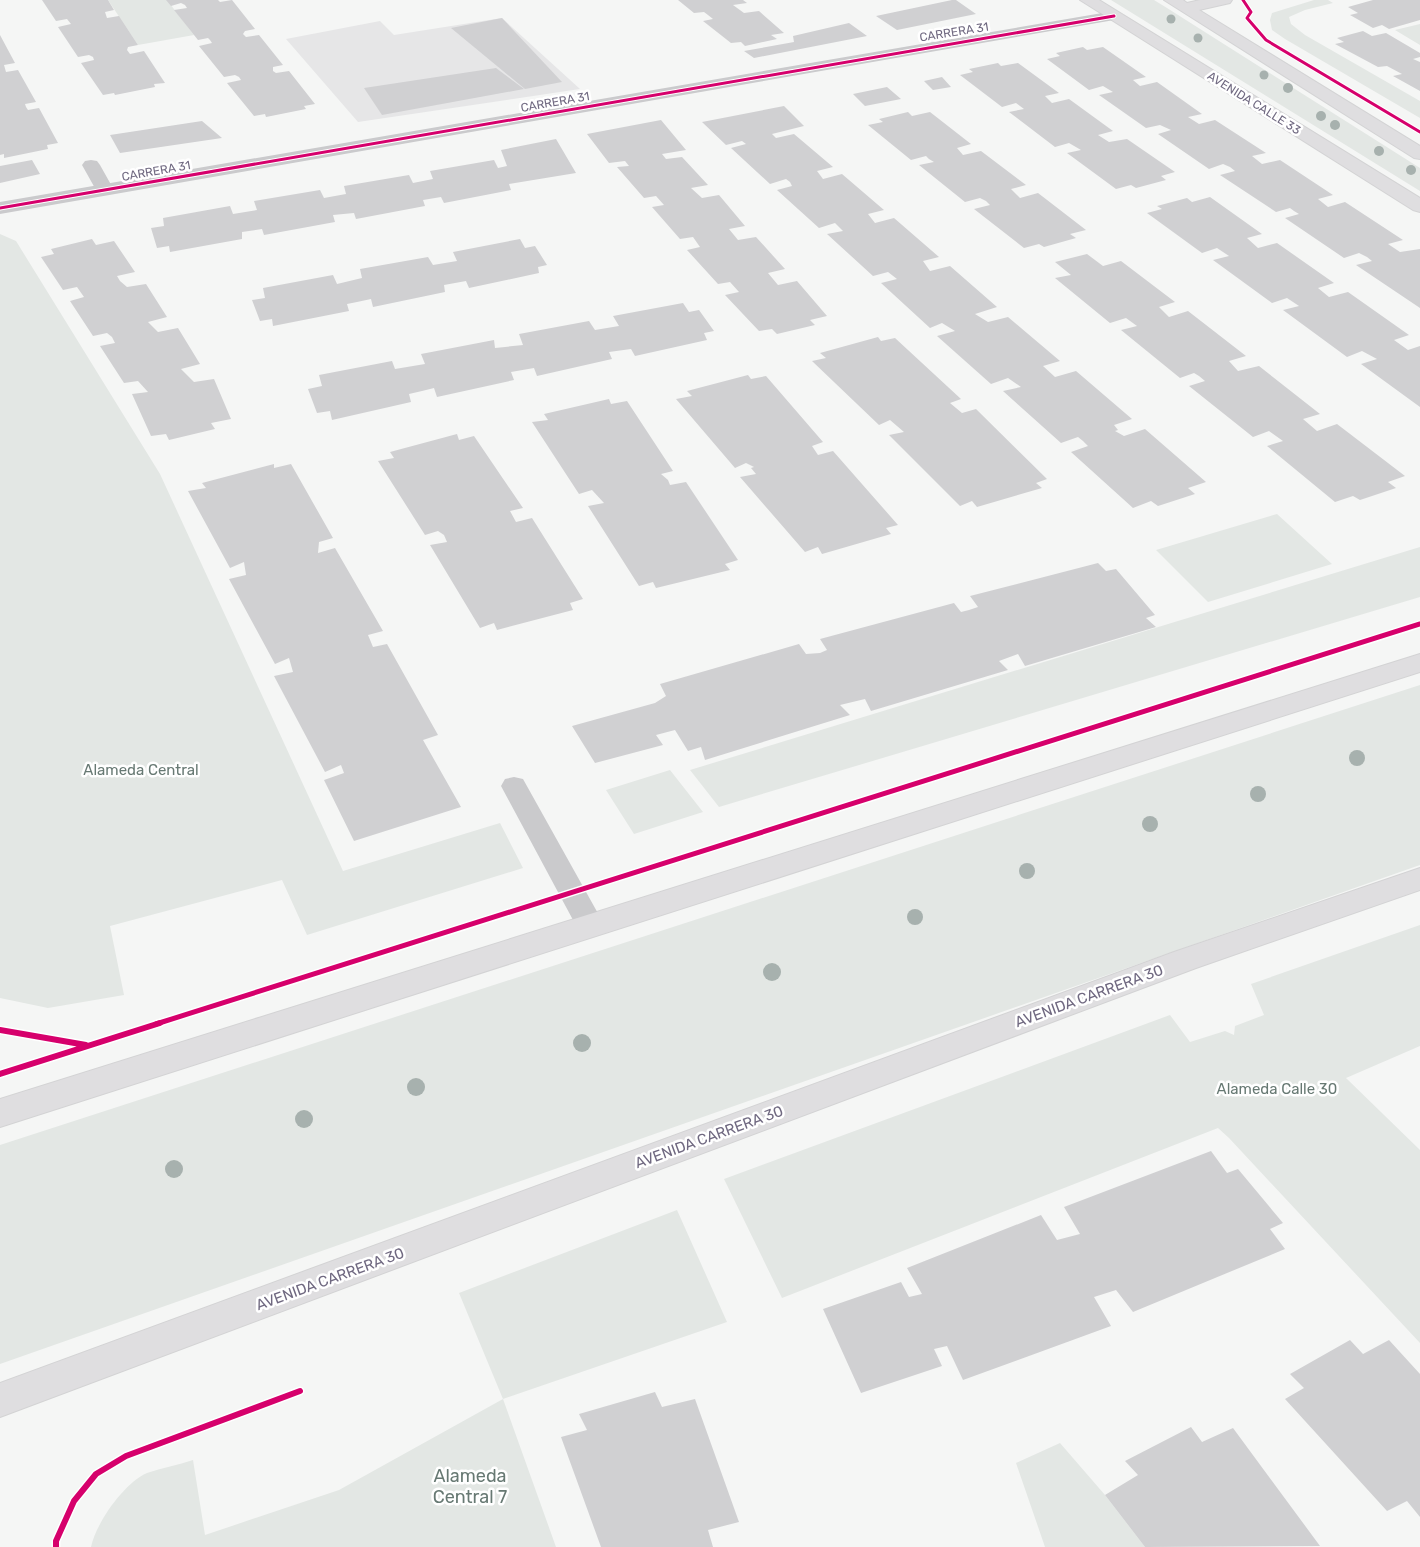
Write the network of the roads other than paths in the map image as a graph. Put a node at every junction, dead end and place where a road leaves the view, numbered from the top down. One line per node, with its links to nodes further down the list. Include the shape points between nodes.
1 (1088, 0): 4 (main road, AVENIDA CALLE 33)
2 (1224, 0): 3 (main road)
3 (1179, 4): 5 (main road)
4 (1114, 16): 7 (street, CARRERA 31); 8 (main road, AVENIDA CALLE 33)
5 (1420, 154)
6 (91, 165): 7 (lane)
7 (105, 190): 9 (street, CARRERA 31)
8 (1420, 206)
9 (0, 208)
10 (1420, 663): 13 (main road)
11 (514, 786): 13 (lane)
12 (1420, 879): 15 (main road, AVENIDA CARRERA 30, via 1167,967)
13 (590, 925): 14 (main road)
14 (0, 1112)
15 (0, 1400)

